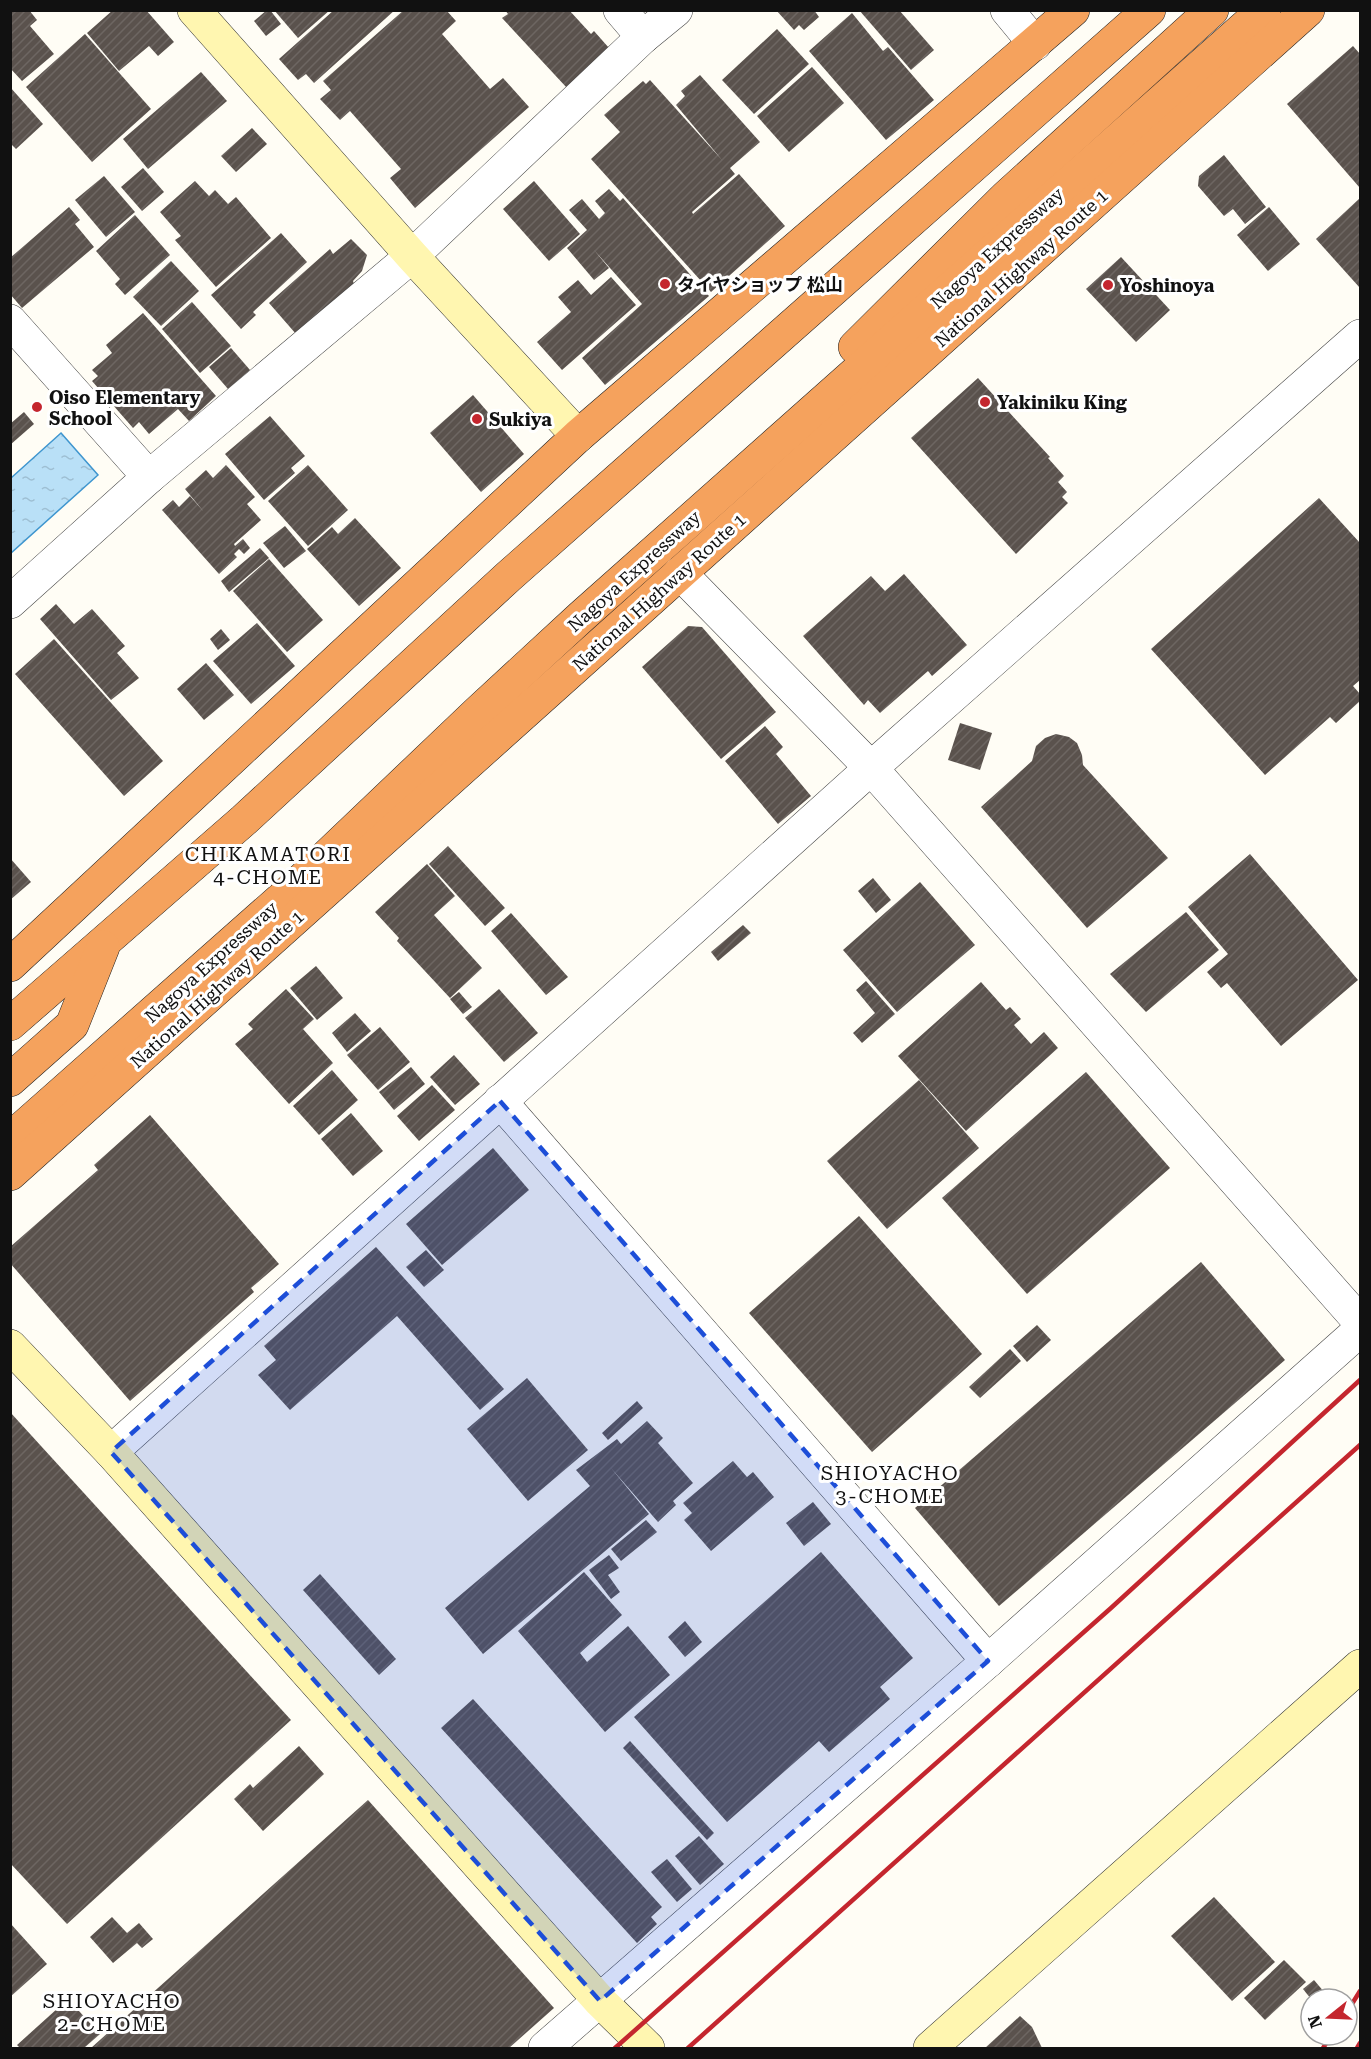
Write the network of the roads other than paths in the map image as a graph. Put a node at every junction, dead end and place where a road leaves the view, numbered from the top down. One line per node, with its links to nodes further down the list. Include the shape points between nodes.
1 (194, 10): 12 (street)
2 (620, 10): 10 (street)
3 (676, 10): 10 (street)
4 (1007, 10): 11 (street)
5 (1073, 10): 11 (highway)
6 (1149, 10): 21 (highway, via 509,576)
7 (1212, 10): 19 (highway, via 1006,196)
8 (1264, 10): 19 (highway, Nagoya Expressway)
9 (1308, 10): 17 (highway, National Highway Route 1)
10 (643, 37): 12 (street)
11 (1035, 44): 15 (highway)
12 (412, 256): 15 (street); 16 (street)
13 (10, 321): 16 (street)
14 (1360, 336): 20 (street)
15 (578, 436): 22 (highway)
16 (150, 477): 18 (street)
17 (680, 573): 20 (street); 27 (highway, National Highway Route 1)
18 (10, 602)
19 (582, 616): 26 (highway, Nagoya Expressway, via 288,893)
20 (871, 768): 25 (street); 28 (street)
21 (104, 944): 23 (highway); 24 (highway, via 72,1025)
22 (10, 965)
23 (10, 1024)
24 (10, 1080)
25 (500, 1101): 31 (street); 32 (street)
26 (10, 1139)
27 (10, 1174)
28 (1360, 1322)
29 (1360, 1330): 32 (street)
30 (10, 1346): 31 (street)
31 (111, 1452): 34 (street)
32 (988, 1661): 34 (street)
33 (1360, 1666): 37 (street)
34 (600, 2001): 35 (street); 36 (street)
35 (545, 2049)
36 (648, 2049)
37 (930, 2049)

